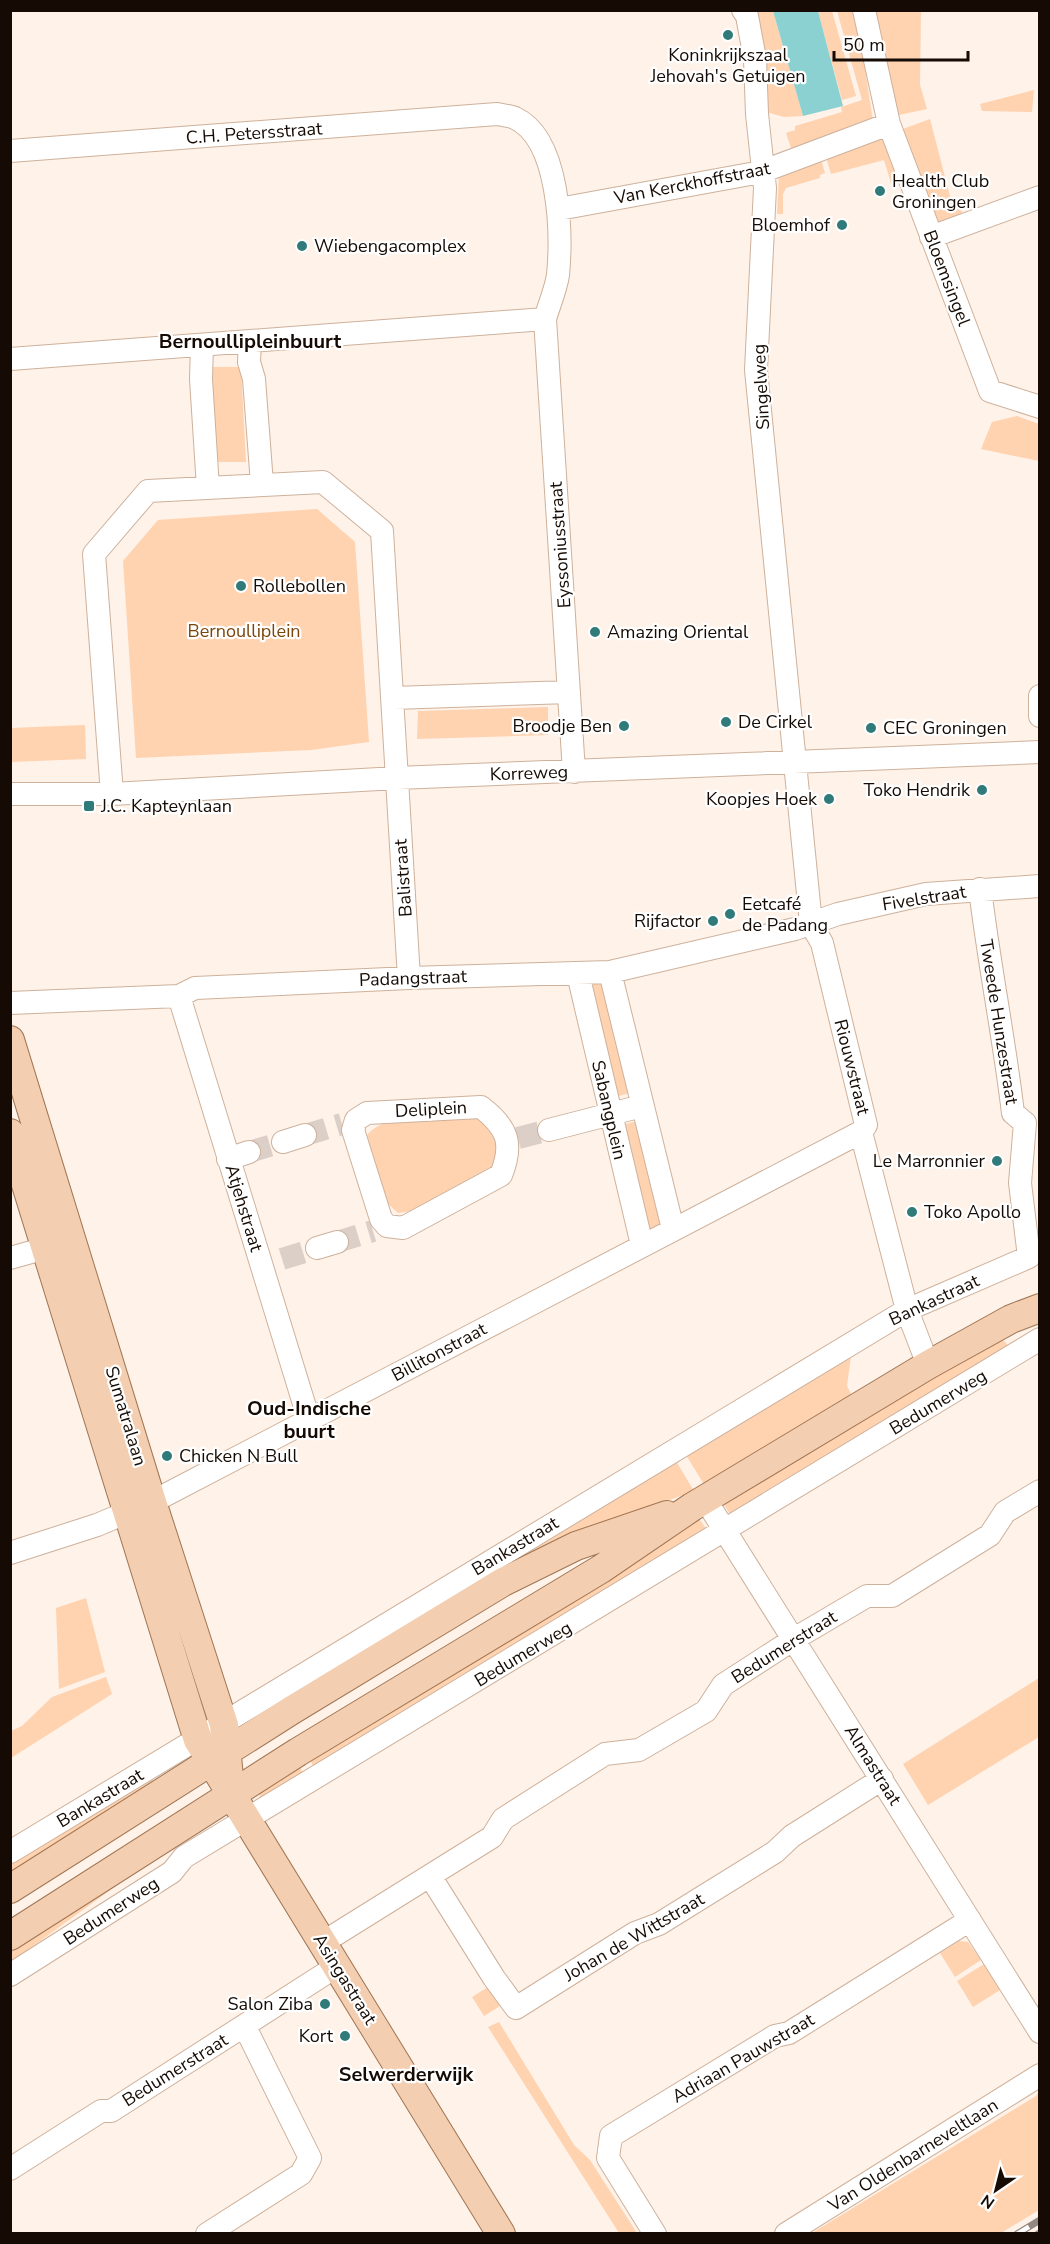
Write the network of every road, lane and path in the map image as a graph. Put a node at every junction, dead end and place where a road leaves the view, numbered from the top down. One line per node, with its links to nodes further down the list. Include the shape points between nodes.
1 (743, 10): 5 (street, Singelweg, via 756,59)
2 (864, 10): 3 (street, Bloemsingel)
3 (889, 124): 5 (street, Van Kerckhoffstraat); 8 (street, Bloemsingel)
4 (10, 151): 7 (street, C.H. Petersstraat, via 496,114 515,118 546,154)
5 (762, 172): 7 (street, Van Kerckhoffstraat); 21 (street, Singelweg, via 765,188 756,370)
6 (1040, 197): 8 (street)
7 (559, 209): 9 (street, via 558,276)
8 (930, 237): 13 (street, Bloemsingel, via 990,391)
9 (545, 319): 10 (street); 16 (street, Eyssoniusstraat)
10 (250, 341): 11 (street); 14 (street)
11 (202, 346): 12 (street); 15 (street)
12 (10, 359)
13 (1040, 407)
14 (262, 484): 15 (street); 18 (street, via 323,482 382,531)
15 (208, 488): 24 (street, via 148,491 94,554)
16 (569, 692): 18 (street); 22 (street, Eyssoniusstraat)
17 (1040, 696): 19 (street)
18 (394, 698): 23 (street)
19 (1040, 716)
20 (1040, 753): 21 (street, Korreweg)
21 (795, 763): 22 (street, Korreweg); 28 (street, Riouwstraat)
22 (574, 772): 23 (street, Korreweg)
23 (397, 778): 24 (street, Korreweg); 31 (street, Balistraat)
24 (112, 794): 25 (street, Korreweg)
25 (13, 796)
26 (1040, 886): 27 (street, Fivelstraat)
27 (980, 889): 28 (street, Fivelstraat, via 926,894 838,914); 37 (street, Tweede Hunzestraat, via 1013,1113)
28 (812, 924): 29 (street, Padangstraat); 39 (street, Riouwstraat, via 822,943 866,1125)
29 (609, 972): 30 (street, Padangstraat); 35 (street, Sabangplein)
30 (578, 974): 31 (street, Padangstraat); 36 (street, Sabangplein)
31 (409, 978): 32 (street, Padangstraat, via 195,988)
32 (179, 996): 33 (street, Padangstraat); 54 (street, Atjehstraat, via 239,1156 272,1262)
33 (10, 1003)
34 (10, 1040): 43 (main road, Sumatralaan)
35 (642, 1106): 36 (street); 42 (street, Sabangplein)
36 (609, 1114): 38 (street); 44 (street, Sabangplein)
37 (1032, 1121): 46 (street, Tweede Hunzestraat, via 1020,1183)
38 (549, 1130)
39 (861, 1132): 42 (street, Billitonstraat); 50 (street, Riouwstraat)
40 (10, 1133): 45 (main road, Sumatralaan)
41 (380, 1228): 41 (street, Deliplein, via 402,1228 501,1175 513,1139 500,1121 481,1107 367,1113 349,1122 381,1219)
42 (673, 1229): 44 (street, Billitonstraat)
43 (73, 1240): 45 (street); 57 (main road, Sumatralaan)
44 (642, 1245): 54 (street, Billitonstraat)
45 (46, 1249): 47 (street); 57 (main road, Sumatralaan)
46 (1029, 1257): 50 (street, Bankastraat)
47 (10, 1258)
48 (1040, 1294): 51 (main road, Bedumerweg)
49 (1040, 1308): 51 (main road, Bedumerweg)
50 (907, 1311): 53 (street, Riouwstraat); 61 (street, Bankastraat, via 673,1450)
51 (1011, 1319): 53 (main road, Bedumerweg)
52 (1040, 1339): 58 (street, Bedumerweg)
53 (928, 1365): 56 (main road, Bedumerweg)
54 (309, 1420): 57 (street, Billitonstraat)
55 (1040, 1491): 60 (street, Bedumerstraat, via 1005,1512 990,1535 892,1596 867,1596)
56 (699, 1503): 58 (street, Almastraat); 61 (main road, Bedumerweg, via 618,1529 536,1563); 63 (main road, Bedumerweg, via 601,1569)
57 (139, 1506): 59 (street, Billitonstraat, via 97,1525); 61 (main road, Sumatralaan)
58 (725, 1532): 60 (street, Almastraat); 64 (street, Bedumerweg)
59 (10, 1553)
60 (794, 1639): 62 (street, Almastraat); 66 (street, Bedumerstraat, via 723,1685 706,1712 639,1750 605,1754 503,1819 492,1837)
61 (215, 1744): 63 (main road, Sumatralaan); 65 (street, Bankastraat); 67 (main road, Bedumerweg)
62 (884, 1783): 66 (street, Johan de Wittstraat, via 516,2008); 68 (street, Almastraat)
63 (231, 1795): 64 (main road, Asingastraat); 69 (main road, Bedumerweg)
64 (247, 1820): 70 (main road, Asingastraat); 71 (street, Bedumerweg, via 184,1857 172,1872)
65 (10, 1852)
66 (430, 1876): 70 (street, Bedumerstraat)
67 (10, 1889)
68 (970, 1920): 73 (street, Almastraat); 80 (street, Adriaan Pauwstraat, via 789,2033 775,2036 611,2136 608,2158)
69 (10, 1936)
70 (330, 1954): 72 (street, Bedumerstraat); 76 (main road, Asingastraat)
71 (10, 1975)
72 (244, 2027): 75 (street, Bedumerstraat); 77 (street, via 310,2158 301,2174)
73 (1040, 2032)
74 (1040, 2075): 81 (street, Van Oldenbarneveltlaan)
75 (10, 2169)
76 (477, 2197): 78 (main road, Asingastraat); 79 (main road, Asingastraat)
77 (207, 2234)
78 (489, 2234)
79 (501, 2234)
80 (655, 2234)
81 (786, 2234)

